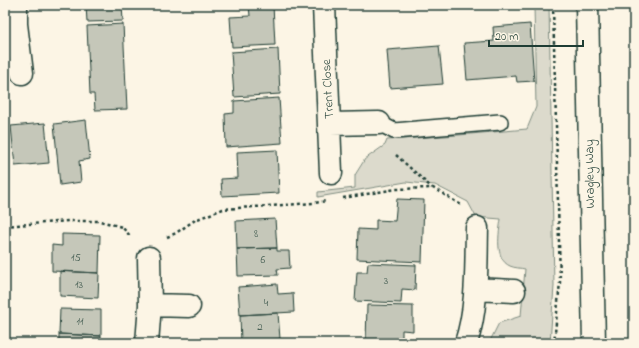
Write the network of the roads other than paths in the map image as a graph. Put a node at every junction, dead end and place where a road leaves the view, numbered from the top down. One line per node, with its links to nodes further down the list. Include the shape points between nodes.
1 (324, 5): 7 (street, Trent Close)
2 (587, 5): 17 (street, Wragley Way)
3 (12, 18): 4 (street)
4 (22, 73)
5 (500, 122): 6 (lane, via 394,131)
6 (379, 123): 7 (street)
7 (330, 124): 8 (street, Trent Close)
8 (331, 173)
9 (477, 228): 11 (street)
10 (149, 258): 13 (street)
11 (476, 289): 12 (street); 16 (street)
12 (514, 291)
13 (150, 305): 14 (street); 15 (street)
14 (190, 306)
15 (147, 343)
16 (466, 343)
17 (594, 343)

